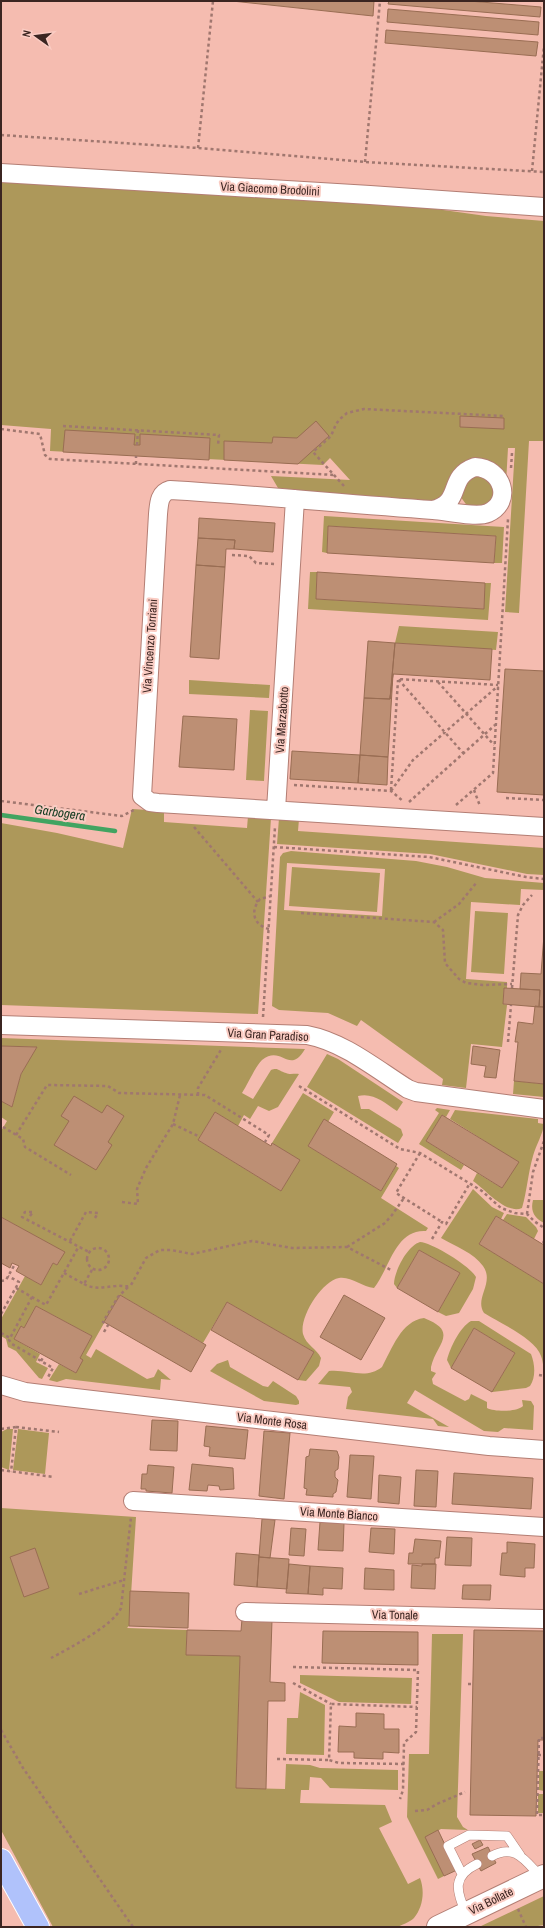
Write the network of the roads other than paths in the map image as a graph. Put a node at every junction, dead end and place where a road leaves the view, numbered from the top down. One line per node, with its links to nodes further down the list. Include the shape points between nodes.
1 (1, 173): 2 (street, Via Giacomo Brodolini)
2 (543, 208)
3 (295, 499): 4 (street); 5 (street, Via Marzabotto); 5 (street, Via Vincenzo Torriani, via 170,490 162,495 158,514 141,790 145,799 158,803)
4 (433, 510)
5 (276, 810): 6 (street)
6 (544, 826)
7 (1, 1025): 8 (street, Via Gran Paradiso, via 307,1035 327,1040 347,1050 416,1092)
8 (544, 1109)
9 (1, 1384): 10 (street, Via Monte Rosa, via 25,1392 489,1446)
10 (544, 1450)
11 (132, 1509): 12 (street, Via Monte Bianco)
12 (544, 1527)
13 (245, 1612): 14 (street, Via Tonale)
14 (544, 1619)
15 (520, 1855): 16 (lane, via 504,1851); 19 (lane, via 507,1836 469,1835 448,1846); 20 (lane)
16 (492, 1856)
17 (1, 1860): 22 (highway)
18 (477, 1864): 19 (lane)
19 (462, 1874): 21 (lane, via 457,1885)
20 (542, 1877): 21 (street, Via Bollate)
21 (466, 1913): 23 (street, Via Bollate)
22 (38, 1927)
23 (438, 1927)

